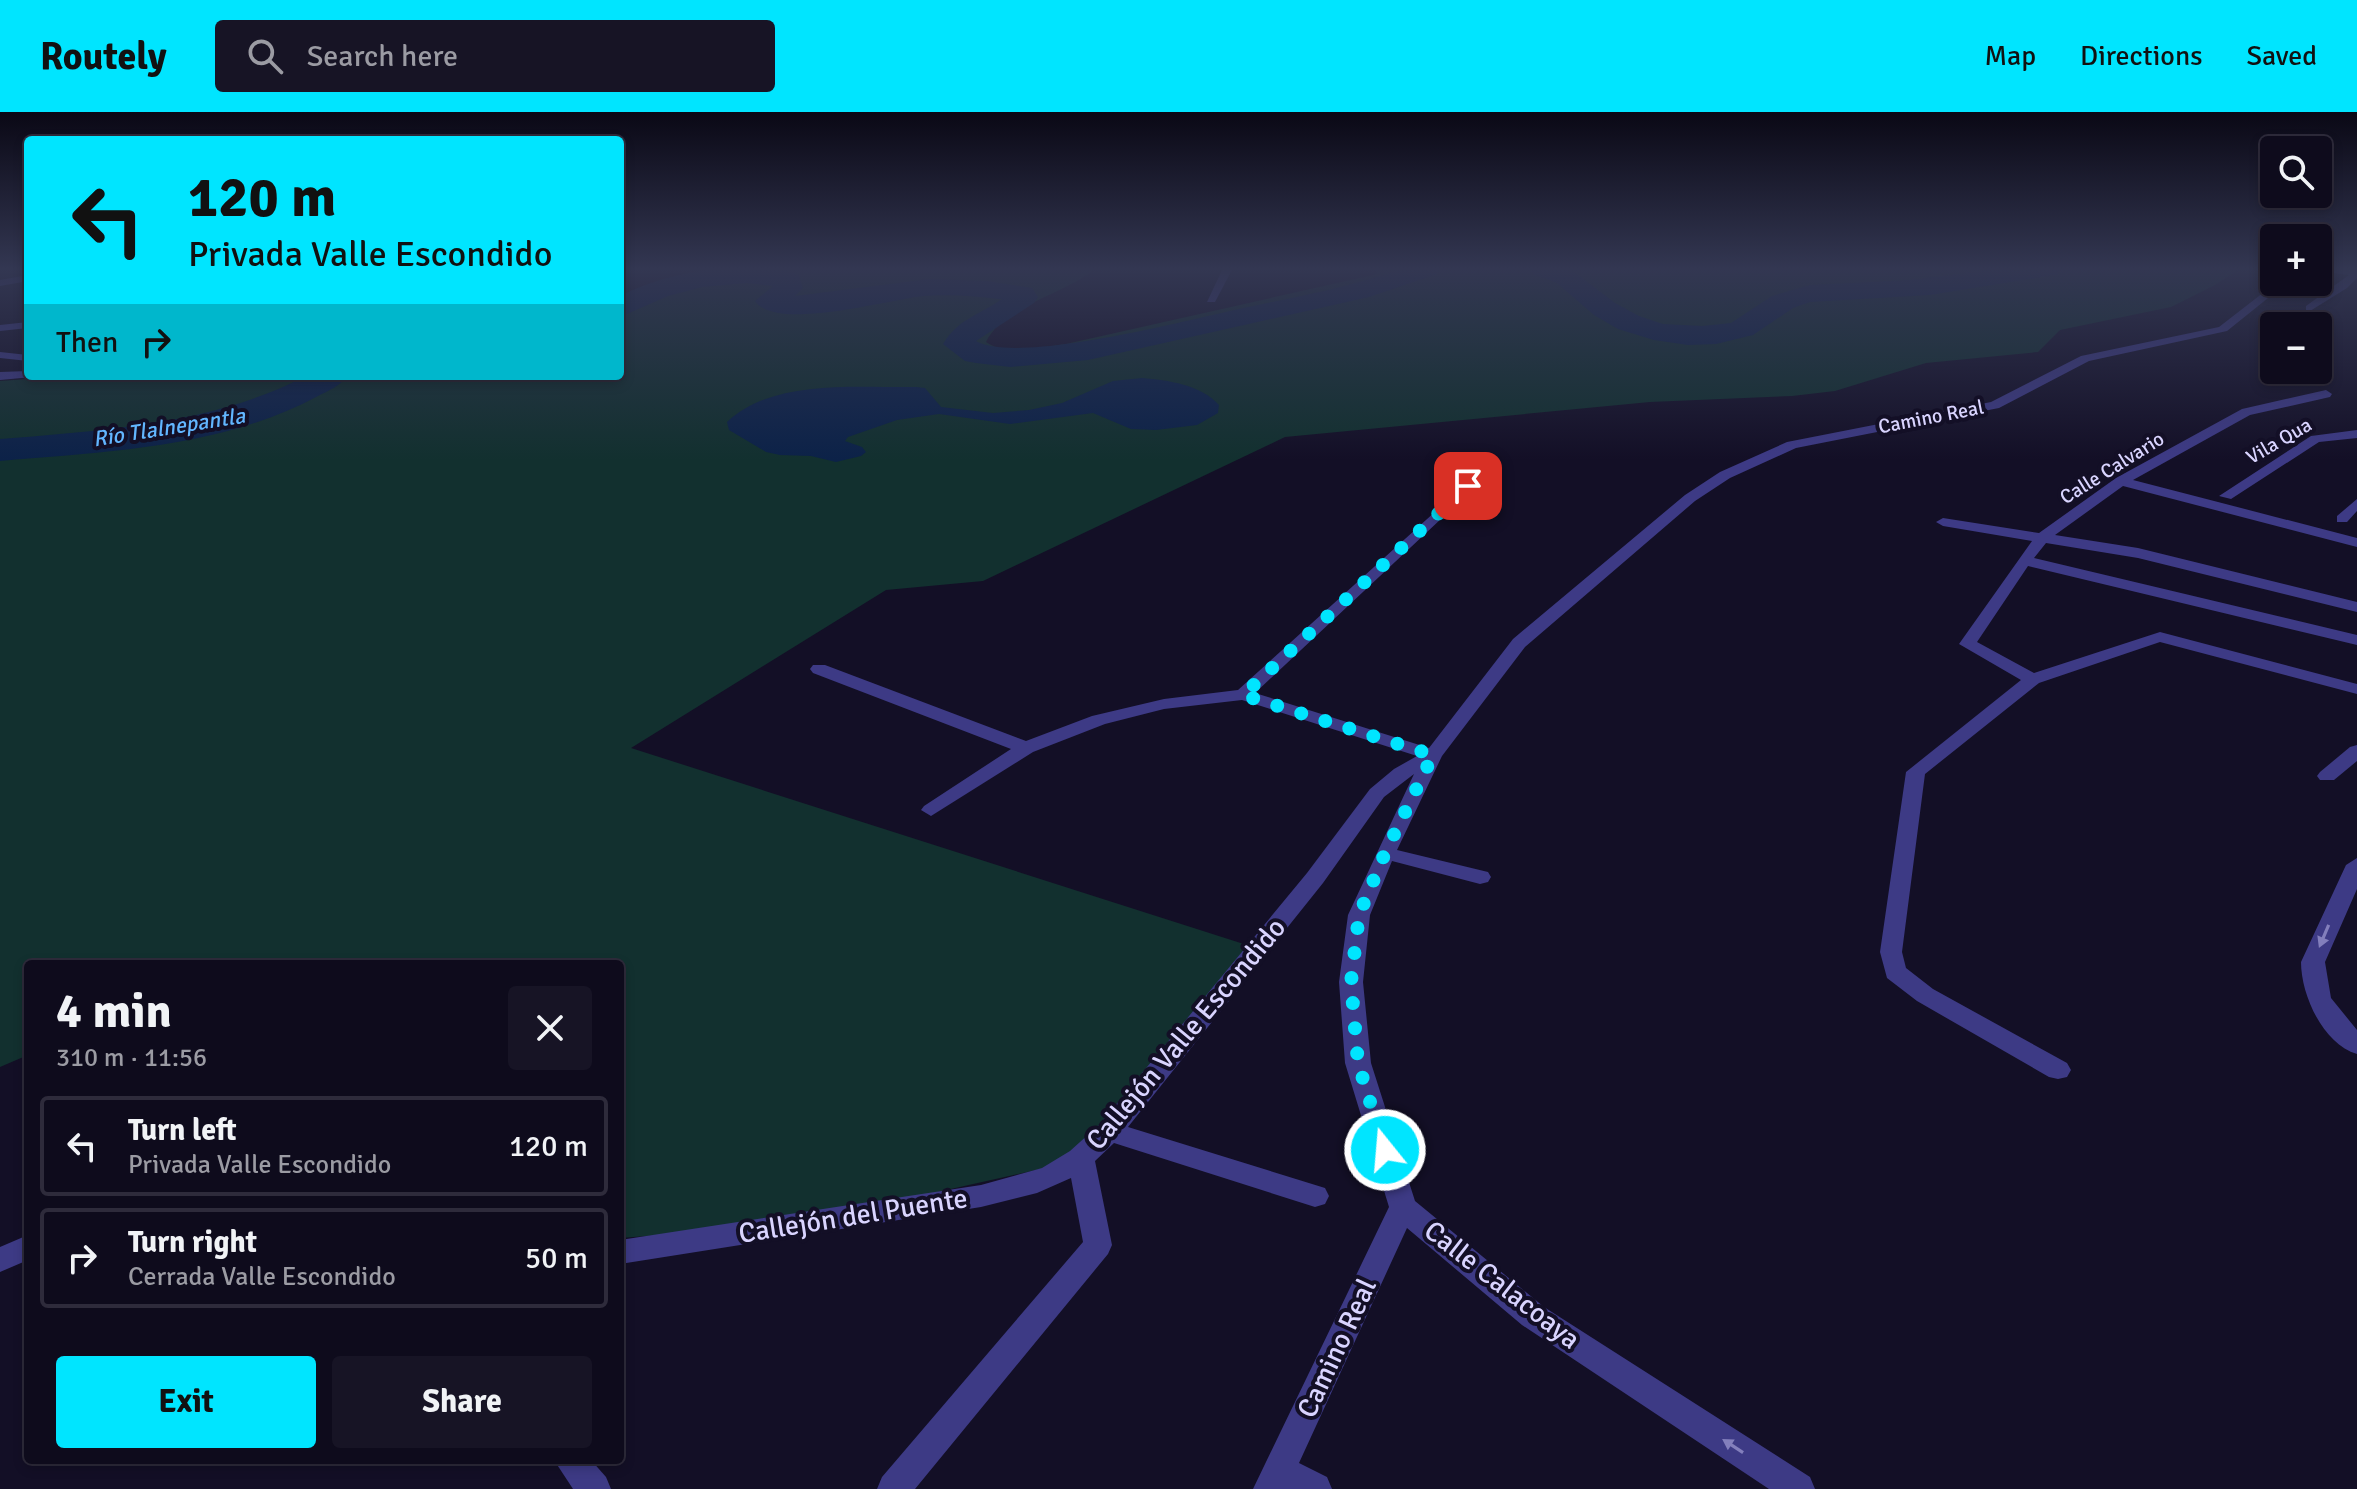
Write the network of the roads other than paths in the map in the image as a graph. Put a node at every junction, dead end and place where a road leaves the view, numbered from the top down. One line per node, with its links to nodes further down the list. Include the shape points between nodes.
1 (2207, 332): 16 (street, Camino Real, via 2085,358 1995,405 1770,453 1690,498)
2 (0, 355): 3 (street)
3 (24, 358)
4 (24, 375): 5 (street)
5 (0, 376)
6 (2326, 394): 8 (street, Calle Calvario, via 2246,412)
7 (2357, 434): 10 (street, Vila Qua, via 2316,439)
8 (2121, 481): 14 (street, Calle Calvario); 15 (street)
9 (1468, 486): 23 (street)
10 (2226, 496)
11 (2357, 503): 12 (street)
12 (2342, 519)
13 (1943, 522): 14 (street)
14 (2044, 536): 17 (street, Calle Calvario); 18 (street, via 2166,559)
15 (2357, 543)
16 (1629, 549): 26 (street, Calle Calacoaya, via 1519,643)
17 (2024, 560): 19 (street); 21 (street, Calle Calvario, via 1967,644)
18 (2357, 607)
19 (2357, 640)
20 (819, 669): 24 (street)
21 (2033, 679): 22 (street, via 2160,637); 33 (street, via 1916,772 1891,952 1895,972 1925,995)
22 (2357, 689)
23 (1243, 695): 24 (street, via 1164,704 1099,720); 26 (street)
24 (1026, 748): 28 (street)
25 (2357, 751): 27 (street)
26 (1433, 755): 29 (street, Calle Calacoaya); 34 (street, Callejón Valle Escondido, via 1377,793 1315,878)
27 (2327, 776)
28 (931, 810)
29 (1385, 853): 31 (street); 37 (street, Calle Calacoaya, via 1359,915 1351,982 1358,1063)
30 (2357, 865): 32 (street, one-way to 32, via 2313,962 2312,978 2316,997)
31 (1480, 877)
32 (2357, 1045)
33 (2058, 1070)
34 (1109, 1131): 35 (street, Callejón Valle Escondido); 36 (street)
35 (1081, 1160): 39 (street, Callejón del Puente, via 1033,1185 981,1196); 44 (street, Callejón Valle Escondido, via 1098,1245)
36 (1315, 1196)
37 (1403, 1207): 42 (street, Camino Real); 46 (street, Calle Calacoaya, one-way to 37, via 1533,1316)
38 (24, 1249): 40 (street)
39 (624, 1251)
40 (0, 1260)
41 (573, 1464): 43 (street)
42 (1275, 1480): 45 (street)
43 (594, 1489)
44 (894, 1489)
45 (1315, 1489)
46 (1798, 1489)

